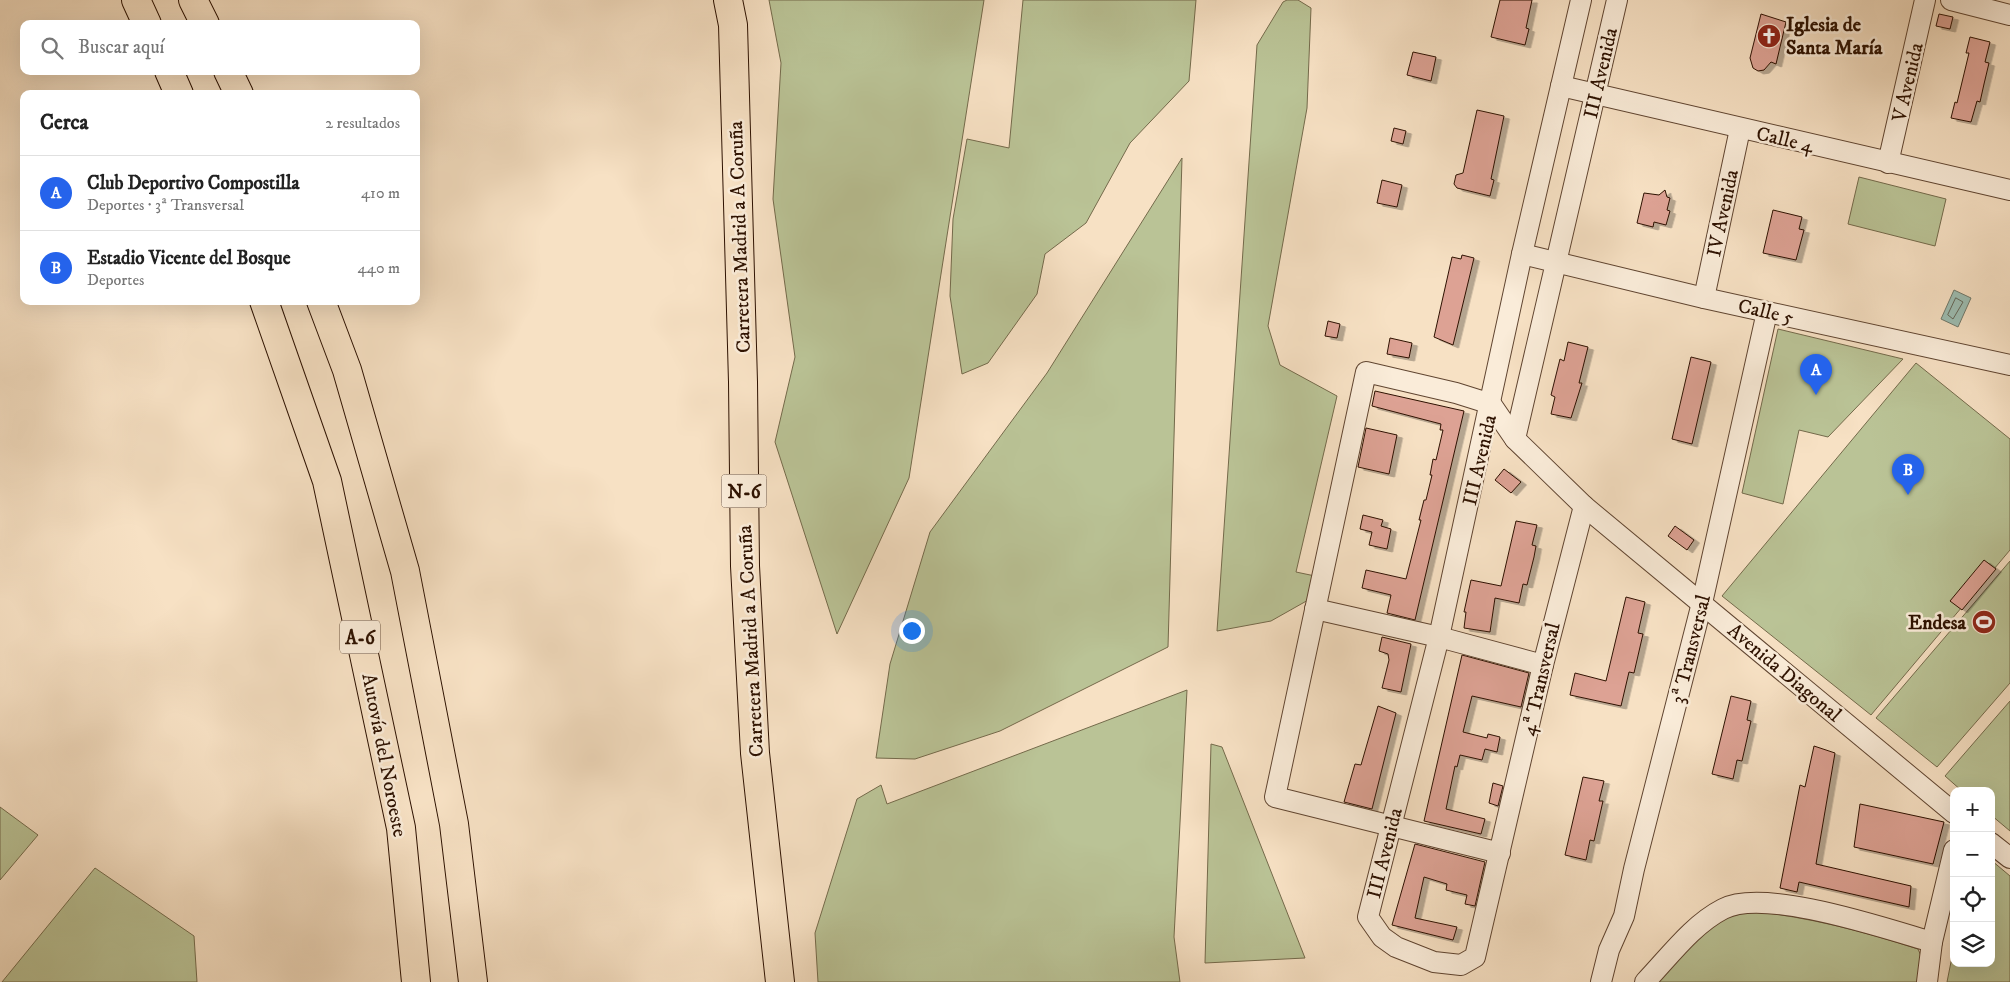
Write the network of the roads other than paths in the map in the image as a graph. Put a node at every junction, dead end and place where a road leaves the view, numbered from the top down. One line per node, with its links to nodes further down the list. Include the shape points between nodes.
1 (136, 0): 9 (highway)
2 (194, 0): 10 (highway)
3 (728, 0): 44 (highway, Carretera Madrid a A Coruña / N-6, via 733,25 745,566 752,704)
4 (1581, 0): 13 (street, III Avenida)
5 (1618, 0): 16 (street, III Avenida)
6 (1925, 0): 18 (street, V Avenida)
7 (1951, 0): 8 (street)
8 (2010, 15)
9 (145, 20)
10 (203, 20)
11 (170, 75): 14 (highway)
12 (230, 75): 15 (highway)
13 (1561, 86): 16 (street, Calle 4); 20 (street, III Avenida)
14 (177, 90)
15 (237, 90)
16 (1595, 94): 17 (street, Calle 4); 21 (street, III Avenida)
17 (1740, 129): 18 (street, Calle 4); 22 (street, IV Avenida)
18 (1888, 164): 19 (street, Calle 4)
19 (2010, 190)
20 (1522, 254): 21 (street, Calle 5); 27 (street, III Avenida)
21 (1558, 261): 22 (street, Calle 5); 28 (street, III Avenida)
22 (1704, 298): 25 (street, Calle 5)
23 (265, 305): 42 (highway, Autovía del Noroeste / A-6, via 327,481 401,828)
24 (323, 305): 43 (highway, via 347,370 405,571 454,824)
25 (1767, 312): 26 (street, Calle 5); 30 (street, 3ª Transversal)
26 (2010, 365)
27 (1491, 404): 28 (street, Avenida Diagonal); 31 (street, via 1366,372); 32 (street, III Avenida)
28 (1516, 439): 29 (street, Avenida Diagonal)
29 (1584, 506): 30 (street, Avenida Diagonal); 33 (street, 4ª Transversal)
30 (1702, 603): 34 (street, Avenida Diagonal); 45 (street, 3ª Transversal, via 1624,916 1609,950)
31 (1315, 609): 32 (street); 35 (street, via 1275,797)
32 (1439, 637): 33 (street); 35 (street, III Avenida)
33 (1543, 665): 37 (street, 4ª Transversal)
34 (1950, 810)
35 (1390, 826): 37 (street); 41 (street, III Avenida, via 1368,917 1382,937 1396,947 1434,962 1461,965)
36 (1995, 846): 38 (street)
37 (1500, 853): 41 (street, 4ª Transversal, via 1475,957)
38 (2010, 858)
39 (1950, 867): 40 (street)
40 (1932, 942): 46 (street, via 1830,914 1777,905 1738,904 1724,908 1703,921); 47 (street)
41 (1466, 962)
42 (416, 982)
43 (473, 982)
44 (780, 982)
45 (1601, 982)
46 (1645, 982)
47 (1927, 982)

